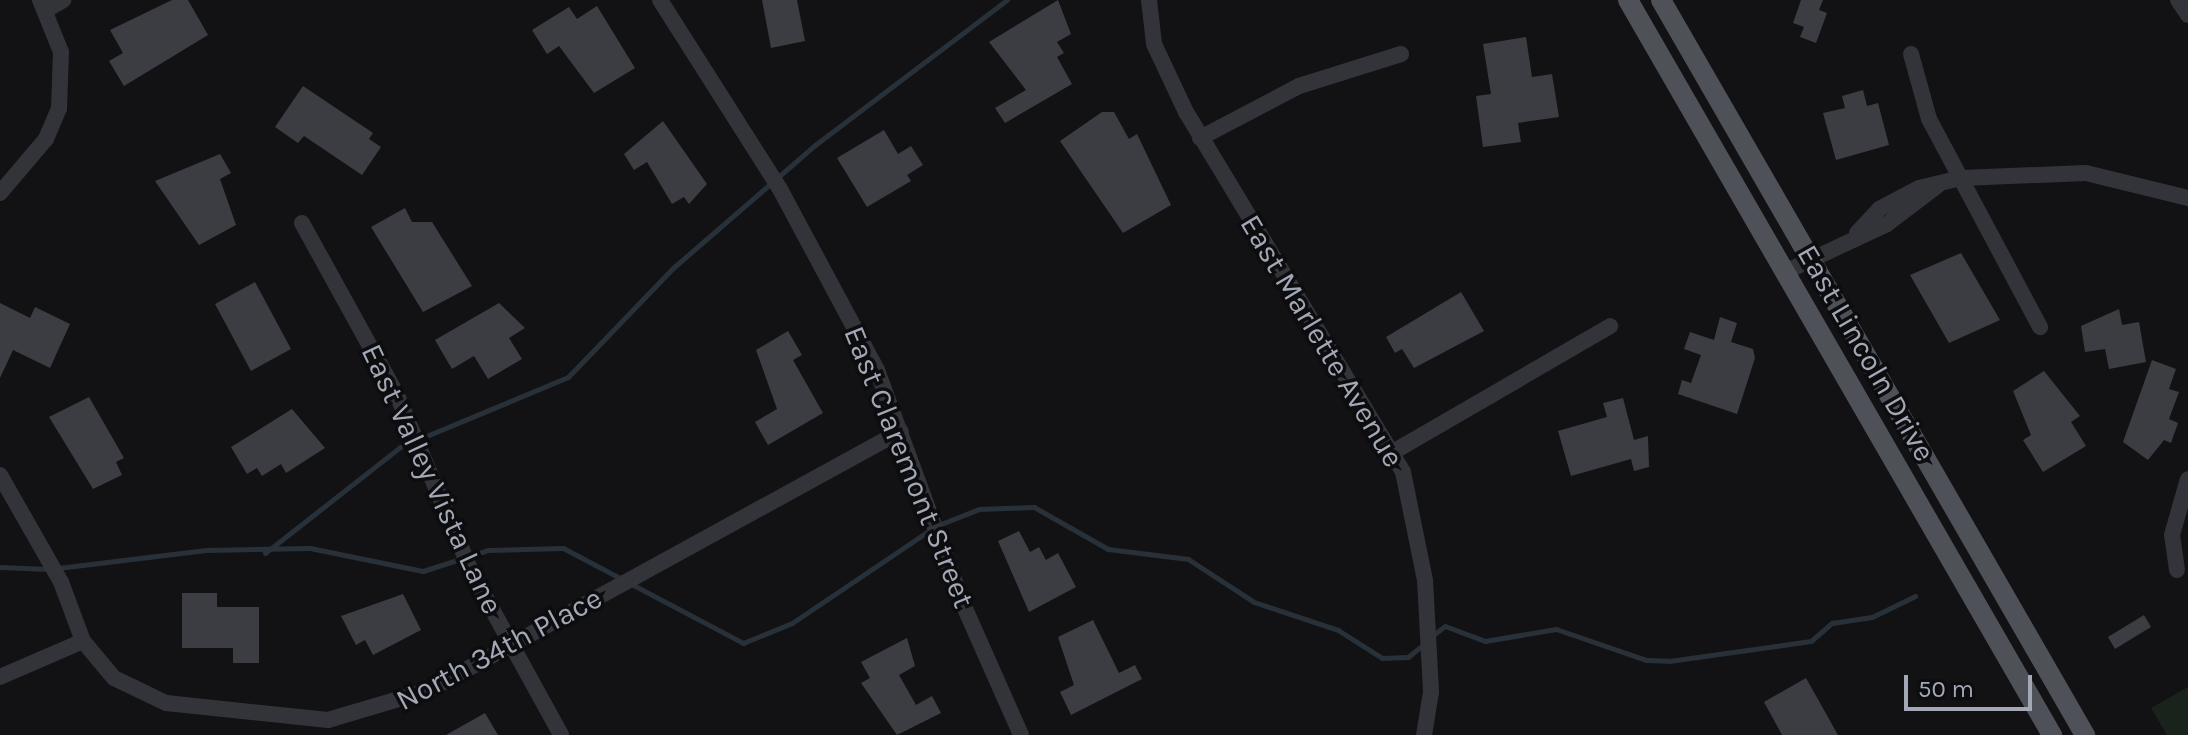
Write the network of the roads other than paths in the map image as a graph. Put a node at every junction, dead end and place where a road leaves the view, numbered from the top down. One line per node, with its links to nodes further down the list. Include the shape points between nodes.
1 (63, 0): 6 (street)
2 (660, 0): 20 (street, East Claremont Street, via 827,270)
3 (1628, 0): 17 (main road, East Lincoln Drive)
4 (1661, 0): 16 (main road, East Lincoln Drive)
5 (2178, 0): 8 (street)
6 (43, 5): 13 (street, via 61,52 59,109 46,139)
7 (1148, 8): 11 (street, East Marlette Avenue, via 1164,71)
8 (2188, 15)
9 (1401, 54): 11 (street, via 1299,86)
10 (1911, 54): 12 (street, via 1929,119)
11 (1200, 138): 21 (street, East Marlette Avenue)
12 (1961, 178): 14 (street, via 2086,173); 16 (street, via 1937,186 1887,224); 19 (street)
13 (0, 193)
14 (2188, 198)
15 (302, 223): 26 (street, East Valley Vista Lane, via 427,455 471,571)
16 (1810, 258): 17 (street); 32 (main road, East Lincoln Drive)
17 (1785, 272): 31 (main road, East Lincoln Drive)
18 (1610, 326): 21 (street)
19 (2040, 327)
20 (901, 431): 26 (street, North 34th Place); 29 (street, East Claremont Street, via 963,604)
21 (1393, 452): 30 (street, East Marlette Avenue, via 1416,512 1428,640)
22 (0, 475): 25 (street, North 34th Place, via 61,582)
23 (2188, 479): 24 (street, via 2172,535)
24 (2177, 570)
25 (83, 641): 26 (street, North 34th Place, via 114,678 166,703 328,720 395,706); 27 (street)
26 (511, 642): 28 (street, East Valley Vista Lane)
27 (0, 677)
28 (561, 735)
29 (1021, 735)
30 (1424, 735)
31 (2052, 735)
32 (2085, 735)

